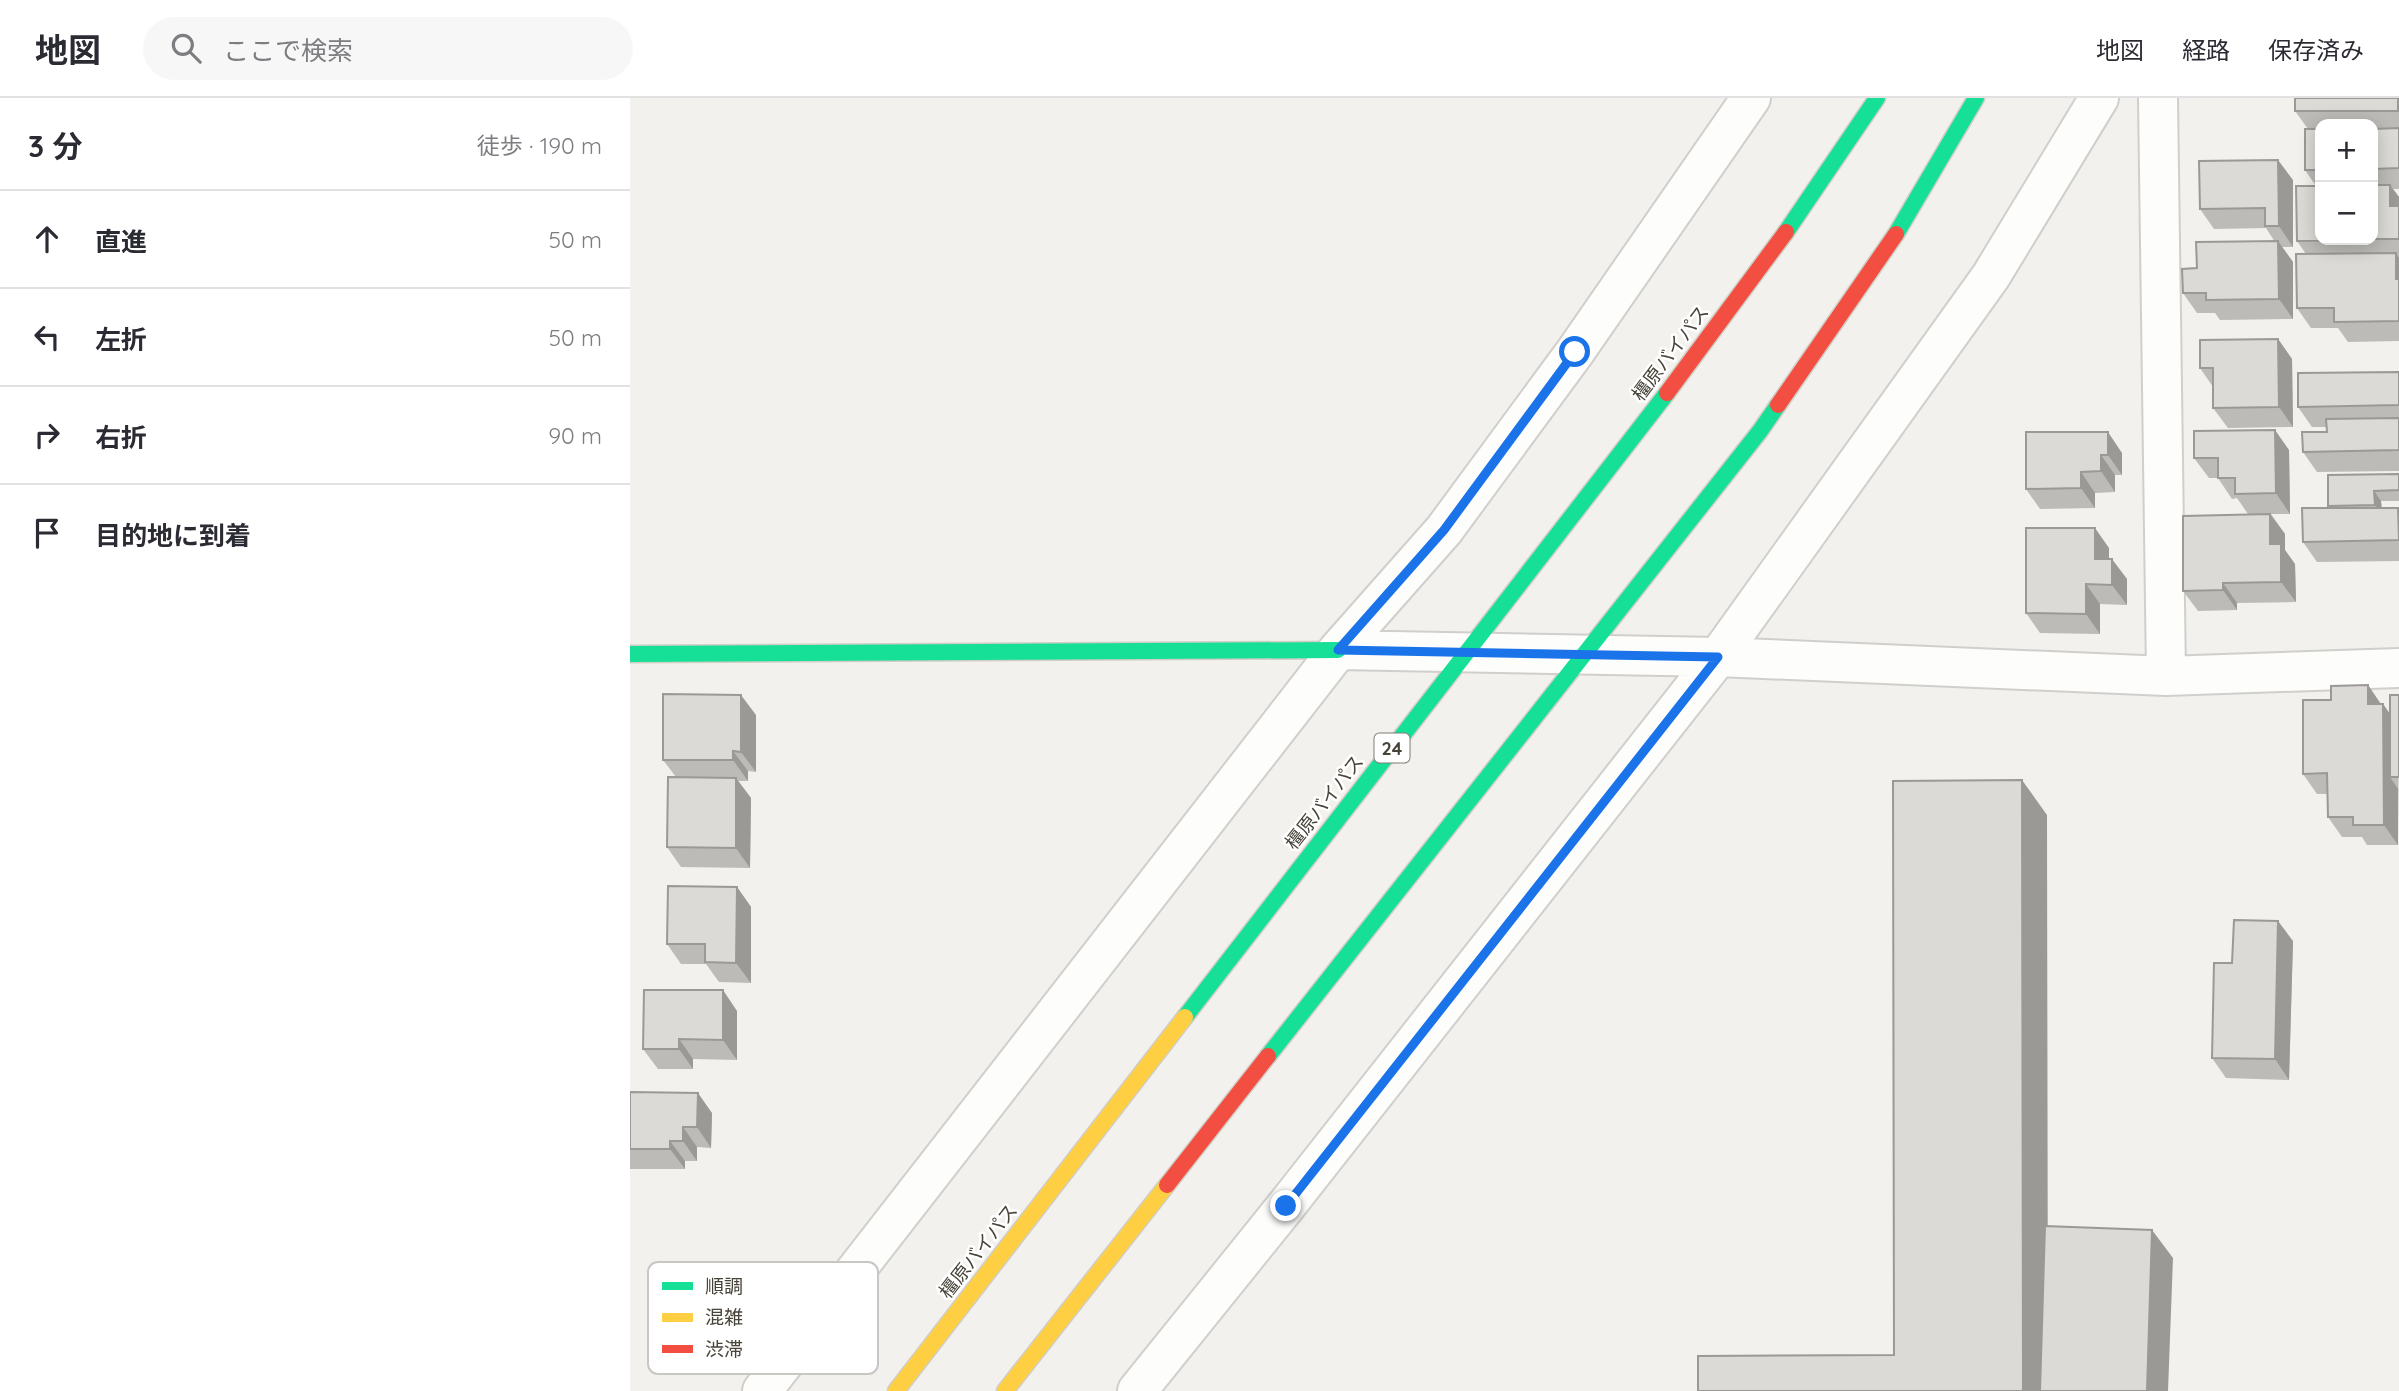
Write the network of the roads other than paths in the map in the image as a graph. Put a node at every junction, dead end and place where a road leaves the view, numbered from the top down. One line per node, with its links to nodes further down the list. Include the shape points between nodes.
1 (1751, 98): 6 (street, via 1575,352 1444,530)
2 (1877, 98): 7 (main road, 橿原バイパス / 24, via 1684,371)
3 (1976, 98): 9 (main road, via 1889,245 1768,420)
4 (2099, 98): 10 (street, via 1991,276)
5 (2158, 98): 12 (street)
6 (1338, 650): 7 (street); 8 (main road); 13 (street)
7 (1467, 651): 9 (street); 16 (main road, 橿原バイパス / 24)
8 (630, 654)
9 (1583, 656): 10 (street); 17 (main road)
10 (1718, 657): 12 (street); 18 (street)
11 (2399, 668): 12 (street)
12 (2166, 676)
13 (862, 1262)
14 (775, 1374): 15 (street)
15 (762, 1391)
16 (896, 1391)
17 (1005, 1391)
18 (1137, 1391)

